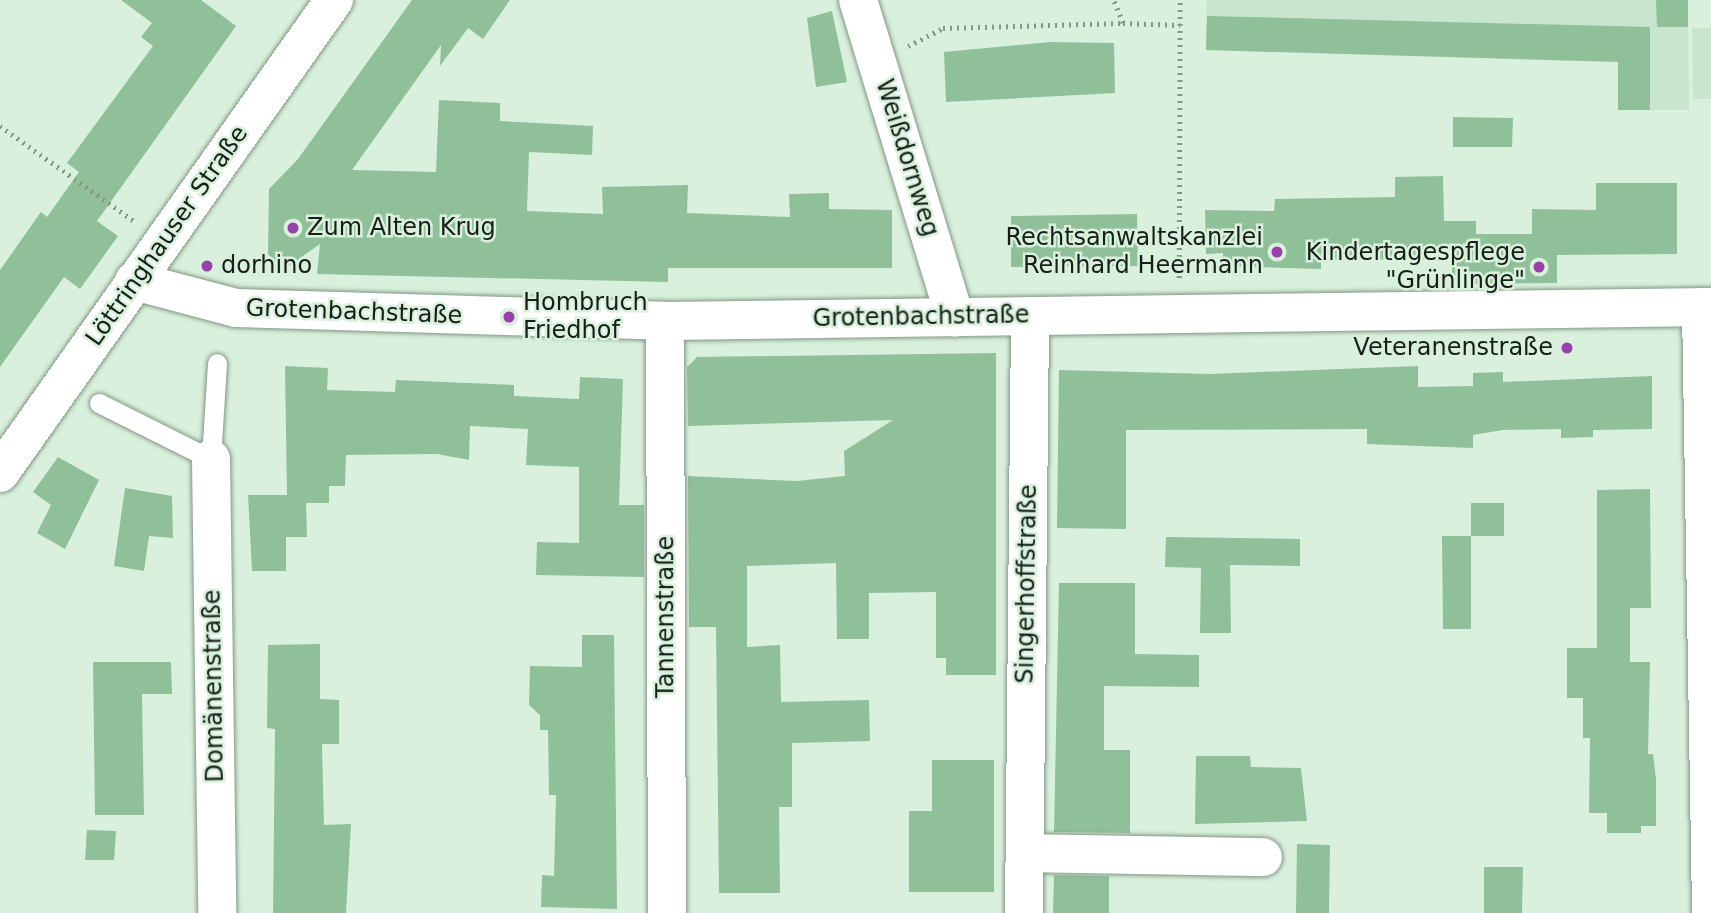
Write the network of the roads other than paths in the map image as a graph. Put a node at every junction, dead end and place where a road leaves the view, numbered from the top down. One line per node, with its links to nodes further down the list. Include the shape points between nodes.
1 (334, 0): 3 (street, Löttringhauser Straße)
2 (858, 0): 6 (street, Weißdornweg)
3 (134, 281): 7 (street, Grotenbachstraße, via 236,308); 11 (street, Löttringhauser Straße)
4 (1706, 307): 5 (street, Grotenbachstraße); 17 (street)
5 (1030, 316): 6 (street, Grotenbachstraße); 12 (street, Singerhoffstraße)
6 (955, 317): 7 (street, Grotenbachstraße)
7 (665, 321): 15 (street, Tannenstraße)
8 (217, 363): 10 (lane, Domänenstraße)
9 (99, 403): 10 (lane)
10 (211, 459): 14 (street, Domänenstraße)
11 (0, 473)
12 (1025, 853): 13 (street); 16 (street, Singerhoffstraße)
13 (1263, 857)
14 (217, 913)
15 (667, 913)
16 (1024, 913)
17 (1711, 913)

